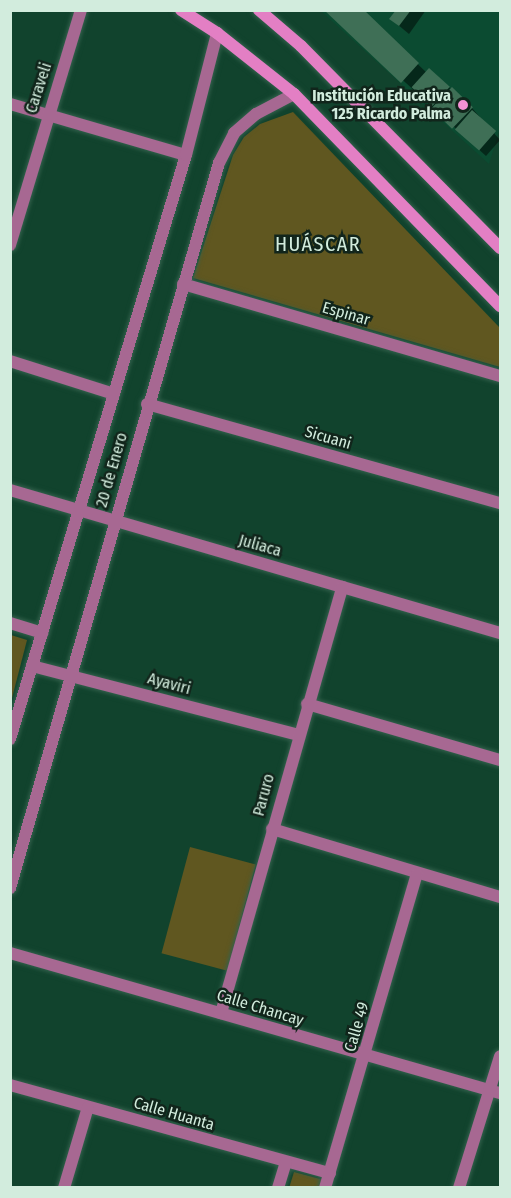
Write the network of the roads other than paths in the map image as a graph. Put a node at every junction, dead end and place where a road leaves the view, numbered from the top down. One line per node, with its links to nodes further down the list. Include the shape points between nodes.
1 (81, 10): 7 (street, Caraveli)
2 (181, 10): 4 (main road)
3 (259, 10): 9 (main road, via 301,46)
4 (217, 33): 5 (main road); 8 (street, 20 de Enero)
5 (294, 94): 11 (street, 20 de Enero, via 256,114 234,133 219,163); 12 (main road)
6 (10, 104): 7 (street)
7 (48, 114): 8 (street); 10 (street, Caraveli)
8 (186, 154): 15 (street, 20 de Enero)
9 (499, 244)
10 (10, 245)
11 (183, 284): 14 (street, Espinar); 16 (street, 20 de Enero)
12 (501, 306)
13 (10, 361): 15 (street)
14 (501, 376)
15 (114, 394): 19 (street, 20 de Enero)
16 (147, 404): 18 (street, Sicuani); 20 (street, 20 de Enero)
17 (10, 490): 19 (street, Juliaca)
18 (500, 501)
19 (79, 511): 20 (street, Juliaca); 23 (street, 20 de Enero)
20 (114, 521): 21 (street, Juliaca); 26 (street, 20 de Enero)
21 (342, 587): 24 (street, Juliaca); 27 (street, Paruro)
22 (10, 623): 23 (street)
23 (42, 633): 25 (street, 20 de Enero)
24 (501, 633)
25 (32, 666): 26 (street, Ayaviri); 29 (street, 20 de Enero)
26 (72, 676): 28 (street, Ayaviri); 33 (street, 20 de Enero)
27 (307, 704): 28 (street, Paruro); 30 (street)
28 (298, 735): 31 (street, Paruro)
29 (10, 739)
30 (501, 760)
31 (272, 829): 32 (street); 36 (street, Paruro)
32 (417, 874): 34 (street); 38 (street, Calle 49)
33 (10, 888)
34 (501, 897)
35 (10, 953): 36 (street, Calle Chancay)
36 (220, 1013): 38 (street, Calle Chancay)
37 (501, 1056): 40 (street)
38 (366, 1057): 40 (street, Calle Chancay); 43 (street, Calle 49)
39 (10, 1085): 41 (street, Calle Huanta)
40 (495, 1092): 47 (street)
41 (88, 1107): 42 (street, Calle Huanta); 44 (street)
42 (286, 1162): 43 (street, Calle Huanta); 45 (street)
43 (330, 1173): 46 (street, Calle 49)
44 (64, 1188)
45 (278, 1188)
46 (325, 1188)
47 (459, 1188)

